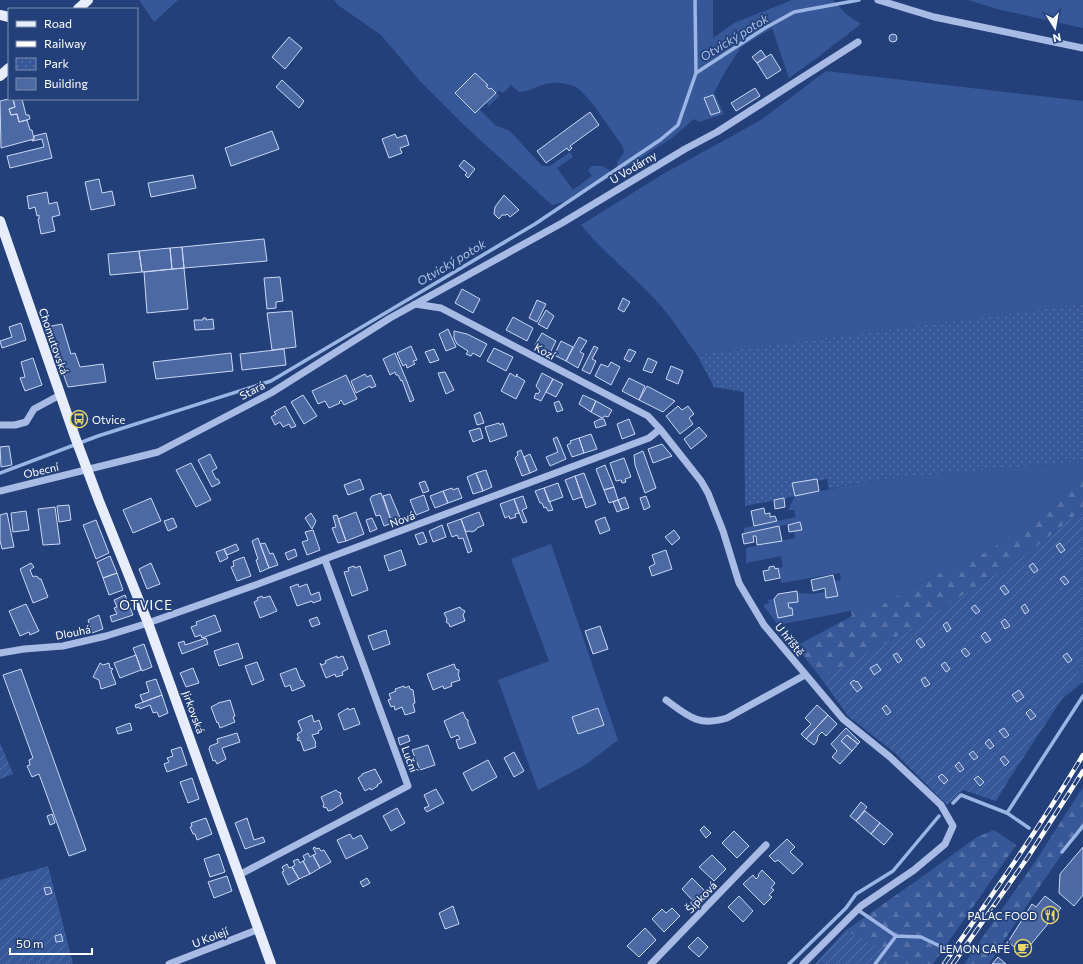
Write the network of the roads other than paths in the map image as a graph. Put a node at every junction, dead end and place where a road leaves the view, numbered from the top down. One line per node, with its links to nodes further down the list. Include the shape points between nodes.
1 (88, 0): 3 (main road)
2 (878, 0): 5 (street, via 934,17)
3 (79, 8)
4 (858, 42): 9 (street, U Vodárny, via 717,132 562,223)
5 (1083, 48)
6 (8, 69): 7 (main road)
7 (0, 76)
8 (0, 224): 10 (main road, Chomutovská)
9 (415, 304): 12 (street, Kozí, via 441,308 648,416); 13 (street, Stará, via 271,393 158,452)
10 (60, 395): 11 (street, via 34,409 26,422 15,425); 13 (main road, Chomutovská)
11 (0, 424)
12 (660, 429): 15 (street, Nová, via 649,438); 18 (street, U hřiště, via 708,493 723,530 739,583 746,595 764,625)
13 (87, 470): 14 (street, Obecní); 16 (main road, Jirkovská)
14 (0, 491)
15 (324, 560): 16 (street, Nová); 21 (street, Luční, via 408,786)
16 (148, 624): 17 (street, Dlouhá, via 63,646); 21 (main road, Jirkovská)
17 (0, 654)
18 (805, 675): 19 (street, via 720,721 703,721 689,717); 26 (street, U hřiště, via 843,719 890,757 940,805 953,826 945,844 914,870 861,906)
19 (666, 700)
20 (766, 845): 25 (street, Šípková)
21 (239, 876): 22 (main road, Jirkovská)
22 (259, 929): 23 (street, U Kolejí); 24 (main road, Jirkovská)
23 (169, 964)
24 (271, 964)
25 (650, 964)
26 (803, 964)

